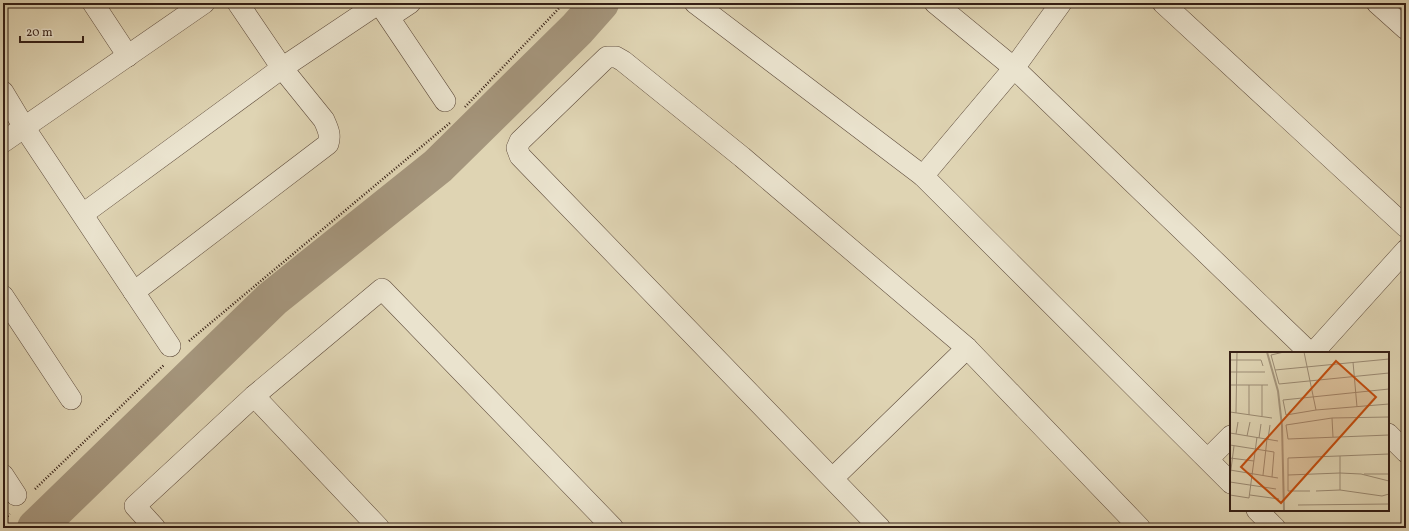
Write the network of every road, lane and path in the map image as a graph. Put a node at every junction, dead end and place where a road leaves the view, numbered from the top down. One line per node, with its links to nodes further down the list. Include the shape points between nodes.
1 (93, 3): 13 (street)
2 (204, 3): 13 (street)
3 (238, 3): 14 (street)
4 (410, 3): 11 (street)
5 (564, 3): 17 (path)
6 (695, 3): 21 (street)
7 (935, 3): 15 (street)
8 (1061, 3): 15 (street)
9 (1163, 3): 23 (street)
10 (1377, 3): 12 (street)
11 (389, 17): 14 (street, via 379,3); 18 (street)
12 (1406, 29)
13 (128, 56): 19 (street)
14 (282, 68): 22 (street); 25 (street, via 324,120 329,130 328,144)
15 (1014, 68): 21 (street); 29 (street)
16 (3, 92): 19 (street)
17 (464, 108)
18 (449, 110): 28 (path)
19 (24, 127): 20 (street); 22 (street)
20 (3, 142)
21 (923, 176): 36 (street)
22 (82, 214): 25 (street)
23 (1406, 227)
24 (1406, 250): 30 (street)
25 (134, 292): 28 (street)
26 (3, 296): 32 (street)
27 (967, 348): 38 (street); 38 (street, via 742,157 616,57 607,57 520,141 517,148 520,156); 47 (street)
28 (174, 350): 40 (path)
29 (1310, 352)
30 (1312, 352)
31 (254, 396): 43 (street, via 135,506); 44 (street); 45 (street, via 382,289)
32 (71, 398)
33 (1389, 435): 35 (street)
34 (1230, 437): 36 (street)
35 (1406, 452)
36 (1208, 459): 39 (street)
37 (3, 475): 40 (street)
38 (833, 478): 46 (street)
39 (1230, 482)
40 (21, 499): 42 (path)
41 (1258, 511): 48 (street)
42 (3, 520)
43 (155, 528)
44 (379, 528)
45 (613, 528)
46 (880, 528)
47 (1140, 528)
48 (1275, 528)

